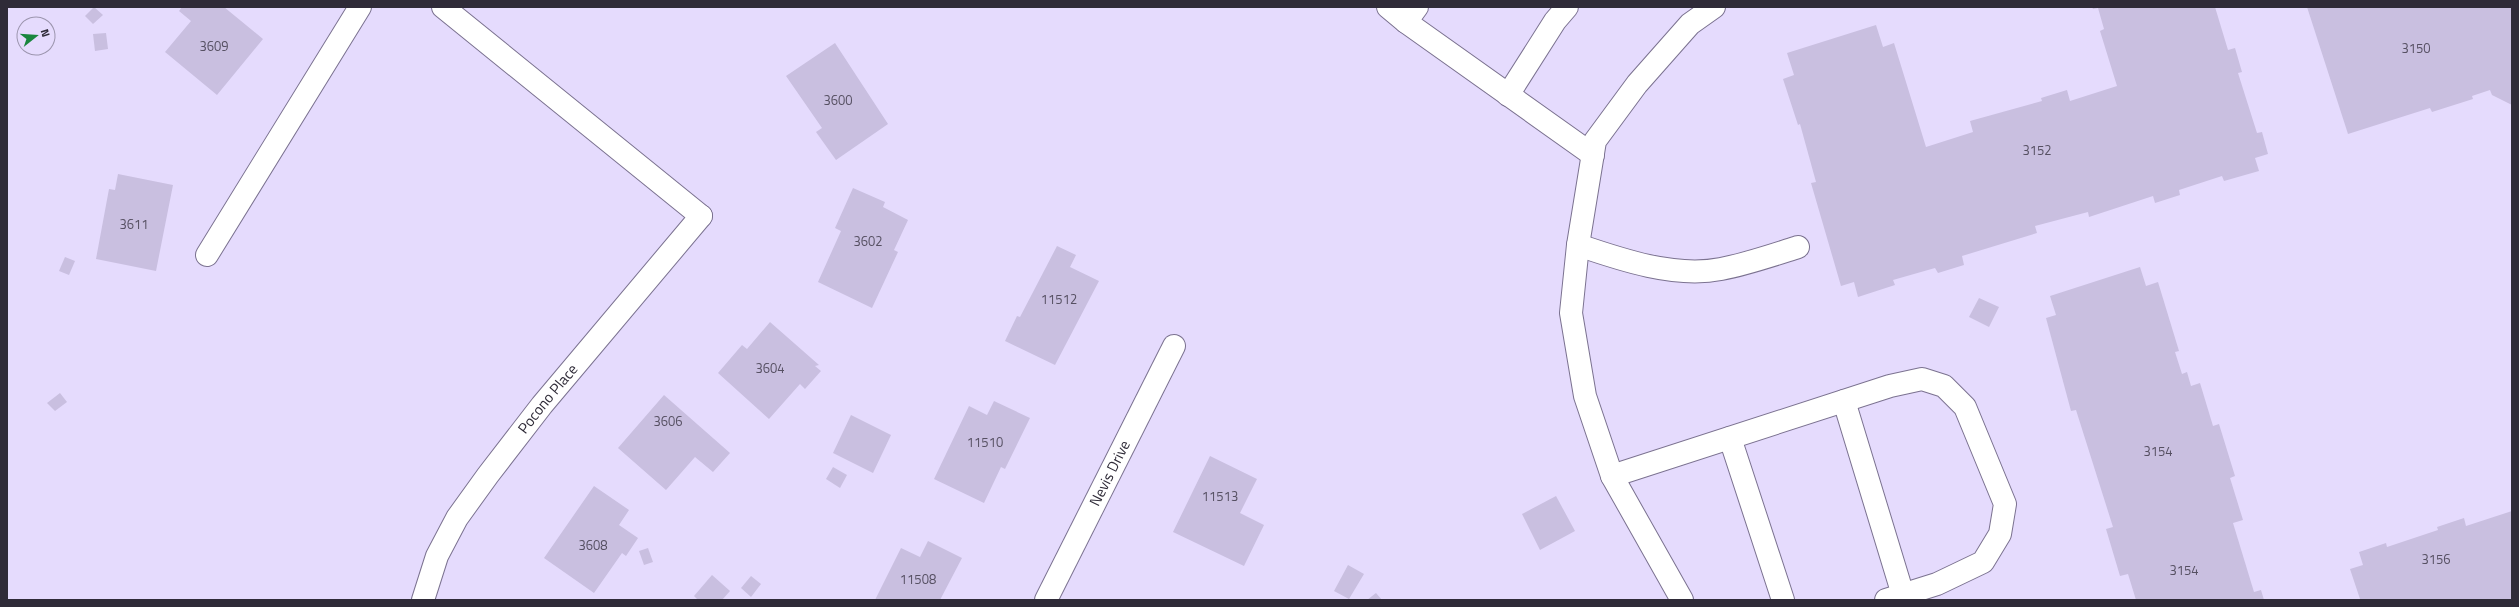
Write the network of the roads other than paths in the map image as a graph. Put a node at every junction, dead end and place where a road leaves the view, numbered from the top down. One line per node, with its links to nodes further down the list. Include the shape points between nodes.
1 (360, 7): 11 (street)
2 (443, 7): 17 (street, Pocono Place, via 701,216 542,405 488,475 457,518 437,556)
3 (1388, 7): 6 (street)
4 (1567, 7): 7 (street)
5 (1714, 7): 8 (street, via 1690,24 1637,84 1595,141)
6 (1412, 14): 7 (street)
7 (1508, 95): 8 (street)
8 (1593, 155): 9 (street)
9 (1578, 245): 10 (street, via 1613,257 1675,270 1720,270); 15 (street, via 1572,313 1585,396)
10 (1798, 248)
11 (207, 255)
12 (1174, 346): 18 (street, Nevis Drive)
13 (1844, 401): 14 (street); 16 (street); 16 (street, via 1922,379 1944,386 1965,407 2005,504 2000,534 1983,562 1937,584)
14 (1730, 438): 15 (street); 20 (street)
15 (1612, 476): 19 (street)
16 (1894, 597)
17 (423, 600)
18 (1046, 600)
19 (1682, 600)
20 (1782, 600)

